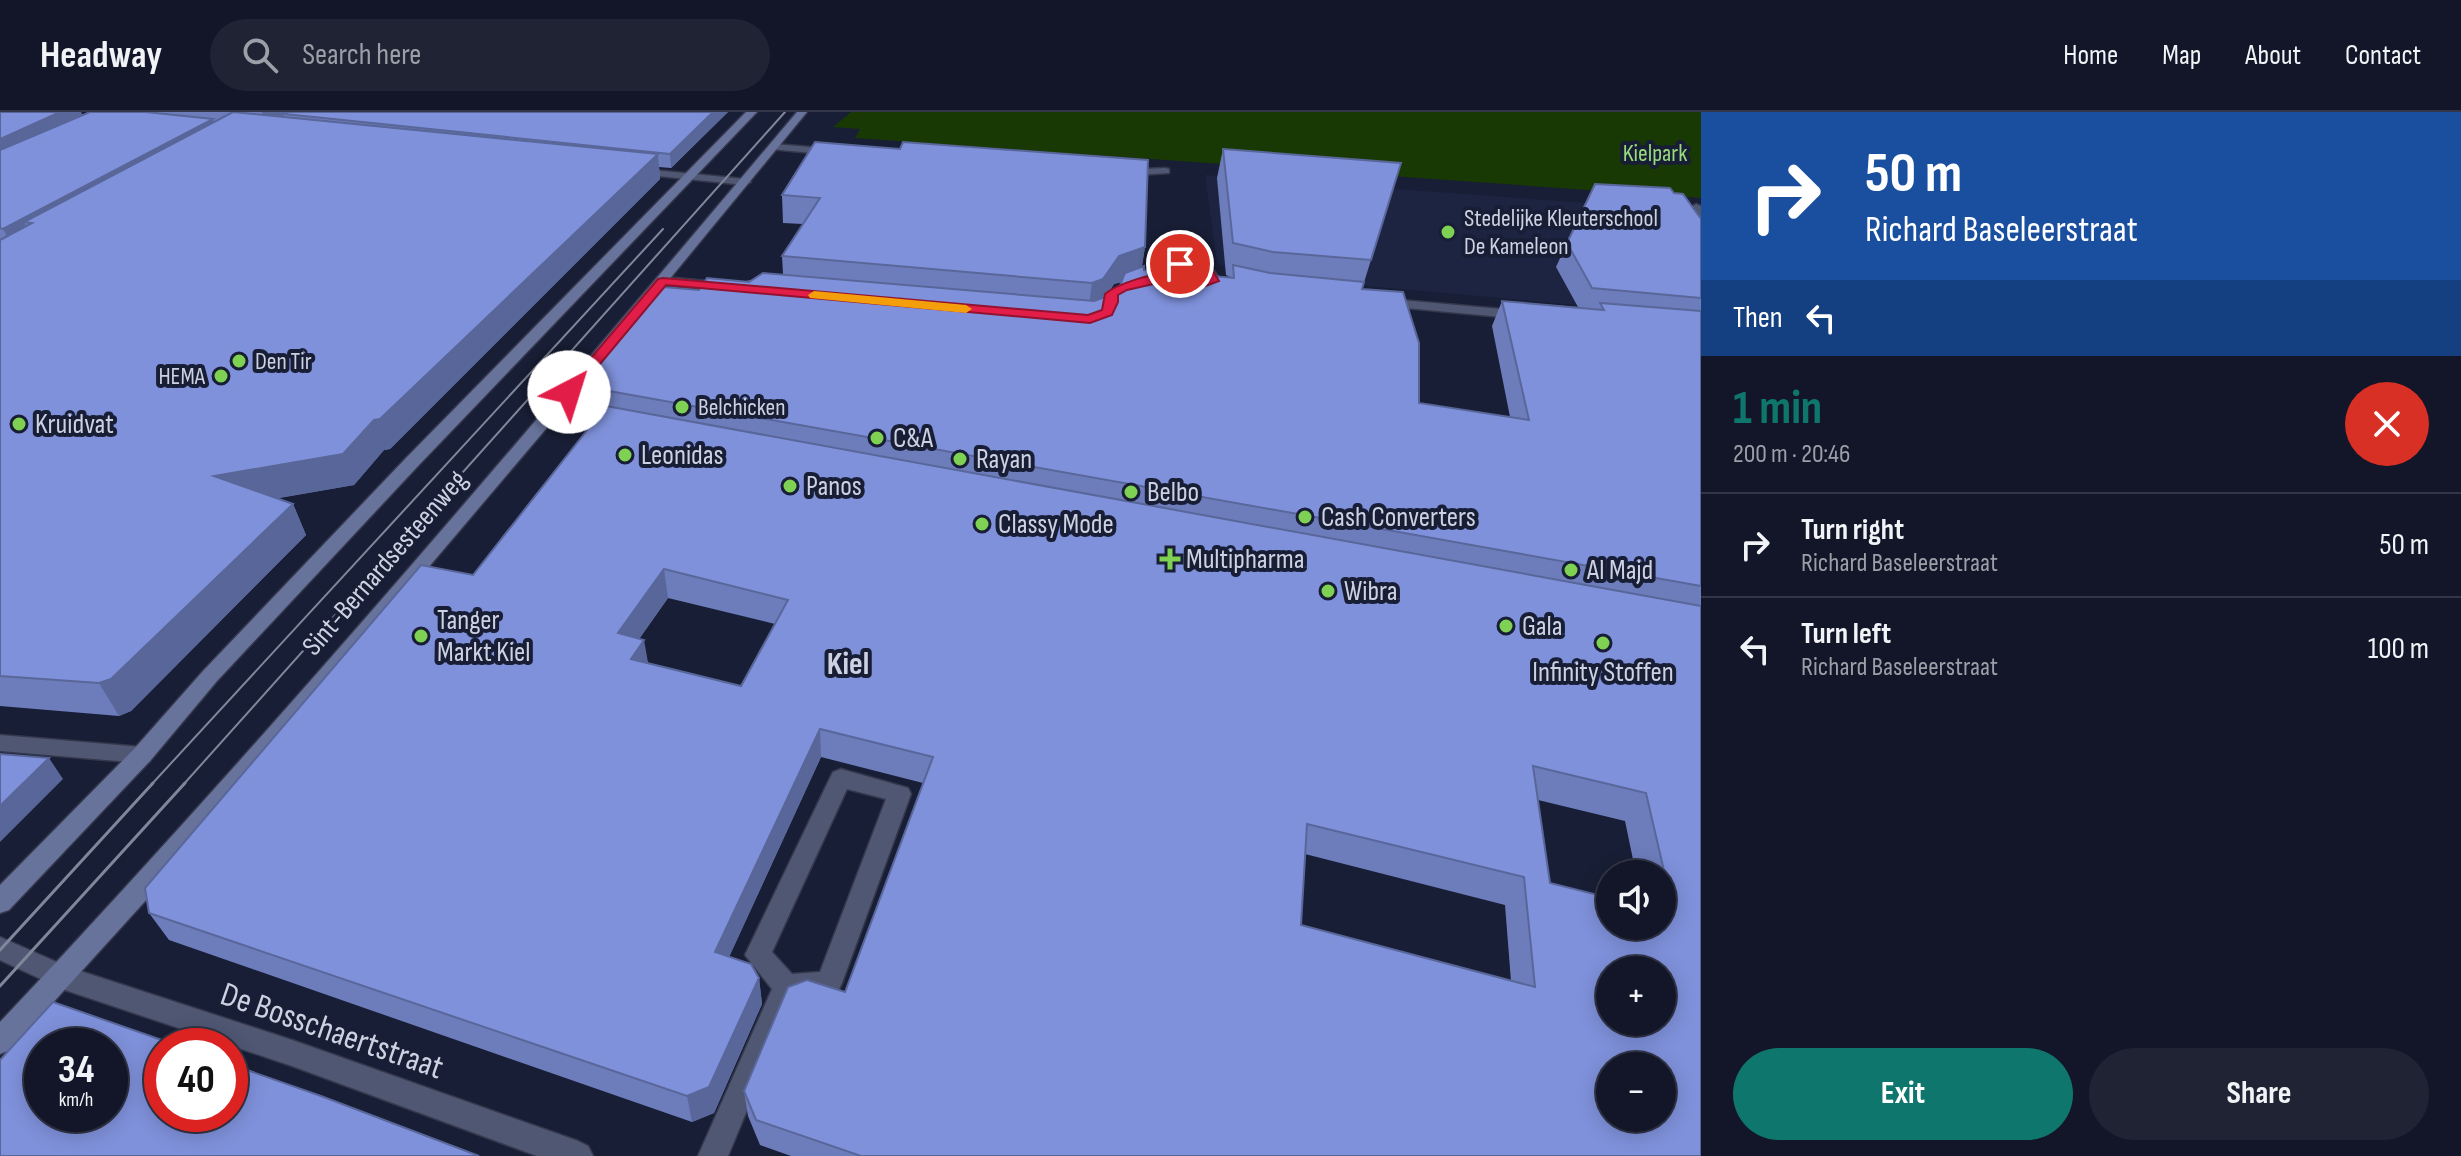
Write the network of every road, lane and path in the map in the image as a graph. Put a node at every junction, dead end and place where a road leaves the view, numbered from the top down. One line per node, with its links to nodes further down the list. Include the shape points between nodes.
1 (752, 112): 8 (street, Sint-Bernardsesteenweg)
2 (802, 112): 3 (street, Sint-Bernardsesteenweg)
3 (774, 147): 4 (street); 9 (street, Sint-Bernardsesteenweg)
4 (851, 153)
5 (614, 169): 8 (street)
6 (1165, 171): 7 (street)
7 (1115, 172)
8 (689, 177): 9 (street); 18 (street, Sint-Bernardsesteenweg, via 210,676)
9 (745, 182): 11 (street, Sint-Bernardsesteenweg)
10 (1157, 279): 10 (street, via 1165,269 1187,265 1206,270 1219,282 1192,287)
11 (663, 281): 12 (street); 15 (street, Sint-Bernardsesteenweg)
12 (743, 288)
13 (1358, 300): 14 (street)
14 (1545, 317)
15 (550, 414): 16 (street); 21 (street, Sint-Bernardsesteenweg)
16 (643, 431)
17 (0, 743): 18 (street)
18 (142, 755): 19 (street, Sint-Bernardsesteenweg)
19 (0, 902)
20 (0, 948): 21 (street, De Bosschaertstraat)
21 (62, 977): 23 (street, Sint-Bernardsesteenweg); 24 (street, De Bosschaertstraat)
22 (786, 986): 22 (street, via 758,955 841,778 900,794 829,983); 25 (street)
23 (0, 1041)
24 (578, 1156)
25 (713, 1156)

